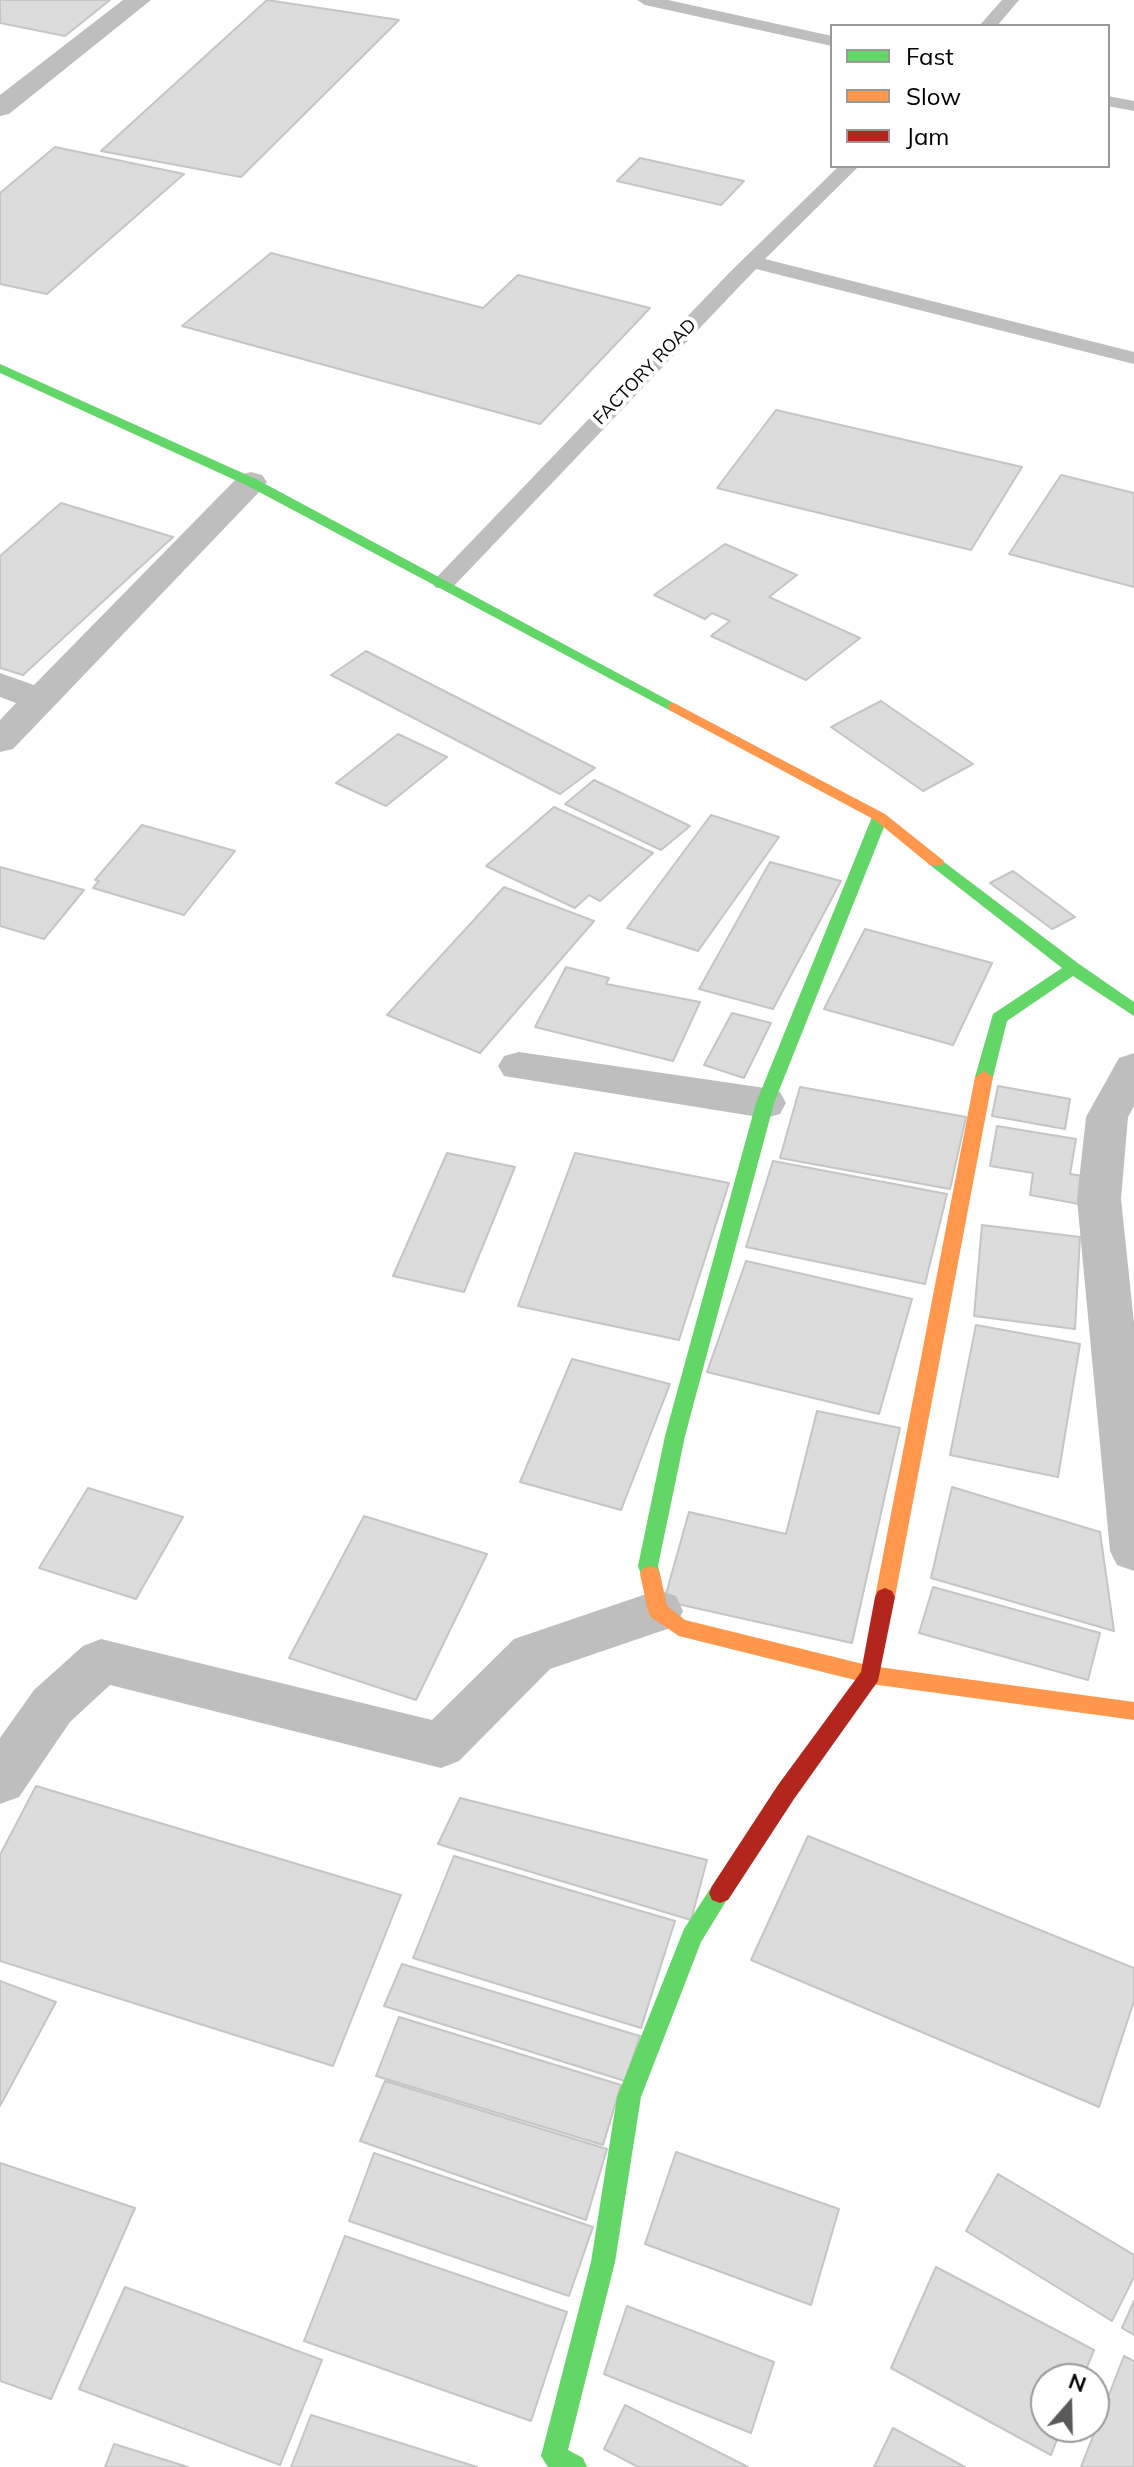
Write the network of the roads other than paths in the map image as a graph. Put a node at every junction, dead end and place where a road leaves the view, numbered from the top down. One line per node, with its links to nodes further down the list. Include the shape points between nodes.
1 (139, 0): 8 (street)
2 (645, 0): 5 (lane)
3 (1011, 0): 4 (lane)
4 (990, 24)
5 (830, 41)
6 (1110, 101): 7 (lane)
7 (1134, 106)
8 (0, 108)
9 (848, 168): 10 (lane, FACTORY ROAD)
10 (752, 262): 11 (lane); 14 (lane, FACTORY ROAD)
11 (1134, 358)
12 (0, 368): 13 (street)
13 (251, 482): 14 (street); 16 (street)
14 (444, 583): 18 (street)
15 (0, 684): 16 (street)
16 (39, 700): 17 (street)
17 (0, 741)
18 (880, 817): 19 (street); 23 (street)
19 (1073, 968): 20 (street); 26 (street, via 999,1018 978,1101)
20 (1134, 1010)
21 (519, 1066): 23 (street)
22 (1134, 1068): 24 (street, via 1107,1117 1099,1199)
23 (765, 1103): 25 (street, via 675,1436 648,1566)
24 (1134, 1551)
25 (658, 1611): 26 (street, via 679,1627); 28 (street, via 532,1654 441,1745 101,1661 52,1706)
26 (871, 1675): 27 (street); 29 (street, via 692,1936 629,2097 603,2262 554,2456)
27 (1134, 1711)
28 (0, 1781)
29 (574, 2467)

